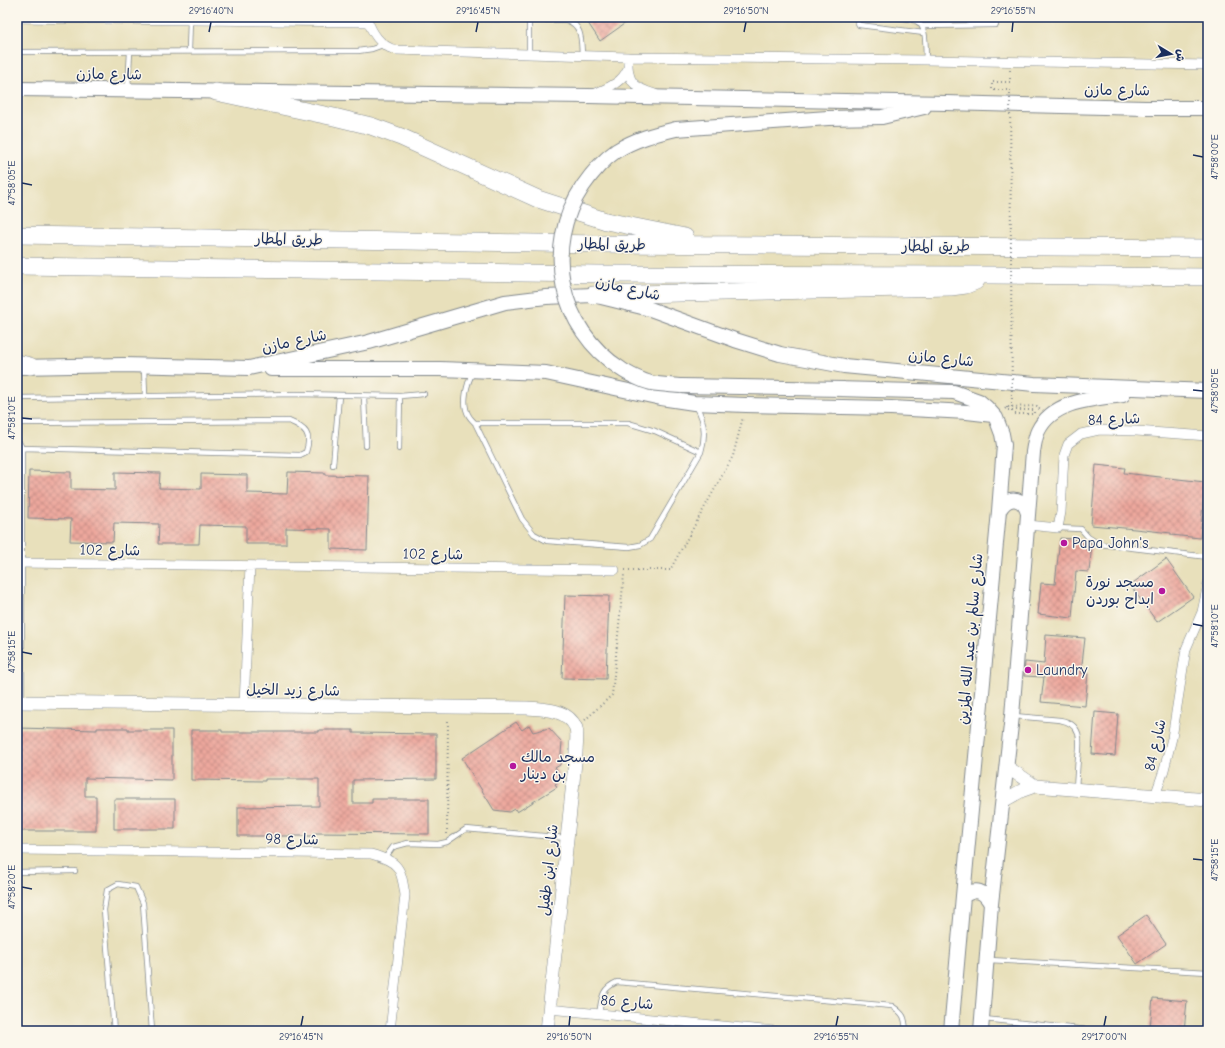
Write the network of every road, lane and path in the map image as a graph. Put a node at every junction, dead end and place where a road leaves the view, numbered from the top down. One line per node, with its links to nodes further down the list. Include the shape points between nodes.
1 (468, 17): 7 (lane)
2 (857, 17): 10 (lane, via 859,25)
3 (897, 17): 9 (lane, via 917,22)
4 (17, 18): 5 (street)
5 (190, 19): 6 (street); 14 (lane)
6 (367, 19): 11 (street, via 378,41)
7 (529, 20): 15 (lane); 16 (lane, via 566,20 575,24 580,32)
8 (996, 25): 9 (lane)
9 (922, 26): 10 (lane)
10 (924, 33): 18 (lane)
11 (383, 45): 14 (lane, via 358,51); 15 (street, via 396,50)
12 (17, 52): 13 (lane)
13 (130, 52): 14 (lane); 23 (lane)
14 (189, 52)
15 (529, 54): 16 (street)
16 (582, 55): 17 (street)
17 (628, 57): 18 (street); 20 (street)
18 (926, 60): 19 (street)
19 (1208, 65)
20 (627, 70): 25 (street, via 619,81); 26 (street, via 637,86)
21 (1010, 82): 54 (path, bridge, via 992,82 992,90 1010,90 1012,414 1034,414 1034,410 1007,410)
22 (17, 90): 23 (main road, شارع مازن)
23 (128, 91): 24 (main road, شارع مازن)
24 (216, 92): 25 (main road, شارع مازن); 32 (highway, via 371,126 538,199 606,221)
25 (588, 96): 26 (main road, شارع مازن)
26 (666, 98): 27 (main road, شارع مازن)
27 (946, 102): 28 (main road, شارع مازن); 43 (main road, bridge, via 882,117 828,118 676,129 644,136 616,151 592,173 574,199 563,230 560,262 564,294 577,324 596,350 621,370 651,383 681,386)
28 (1145, 108): 29 (main road, شارع مازن); 30 (main road)
29 (1208, 108)
30 (1208, 113)
31 (17, 235): 32 (highway, طريق المطار)
32 (722, 245): 33 (highway, طريق المطار)
33 (1208, 248)
34 (17, 266): 35 (highway, طريق المطار, via 598,274)
35 (991, 275): 36 (highway, طريق المطار); 37 (highway, via 966,285 951,287)
36 (1208, 277)
37 (593, 295): 40 (main road, شارع مازن, via 505,302 369,342); 42 (main road, شارع مازن, via 650,309 780,354 844,366)
38 (21, 365): 39 (main road, شارع مازن)
39 (144, 366): 40 (main road, شارع مازن); 47 (lane)
40 (249, 368): 41 (main road)
41 (474, 370): 52 (main road, via 546,373); 58 (lane, via 468,384 466,399 468,415)
42 (1034, 384): 43 (main road); 44 (main road, شارع مازن)
43 (836, 389): 56 (main road, شارع سالم بن عبد الله المزين, via 954,392 979,401)
44 (1162, 389): 45 (main road, شارع مازن); 55 (main road, via 1082,400)
45 (1208, 391)
46 (424, 394): 50 (lane)
47 (145, 396): 48 (lane); 51 (lane)
48 (340, 396): 49 (lane); 65 (lane)
49 (364, 396): 50 (lane); 61 (lane)
50 (400, 396): 63 (lane)
51 (17, 398)
52 (694, 403): 53 (main road); 64 (lane, via 704,428)
53 (746, 406): 56 (main road, via 891,408 967,412); 72 (path, via 733,456 670,570)
54 (1007, 407): 55 (path, via 1037,406); 56 (path)
55 (1048, 416): 67 (main road, via 1037,432 1034,446)
56 (994, 417): 66 (main road, شارع سالم بن عبد الله المزين, via 1004,445)
57 (17, 423): 62 (lane, via 289,421 302,426 308,435 309,443 306,452 300,455)
58 (475, 423): 64 (lane, via 628,423 655,431); 64 (lane, via 522,519 534,534 547,541 629,547 640,545 650,539)
59 (1208, 436): 68 (street, شارع 84, via 1100,430 1080,434 1068,444 1064,455)
60 (17, 438): 62 (lane)
61 (366, 446)
62 (19, 448): 70 (lane)
63 (398, 449)
64 (701, 452)
65 (334, 465)
66 (999, 511): 67 (main road, via 1002,504 1014,499 1026,507); 91 (main road, شارع سالم بن عبد الله المزين)
67 (1028, 519): 68 (street); 77 (main road)
68 (1058, 528): 69 (lane, via 1081,529 1099,544)
69 (1208, 557)
70 (19, 563): 71 (street, شارع 102); 74 (lane)
71 (250, 566): 72 (street, شارع 102); 75 (street)
72 (620, 570): 78 (path, via 612,695)
73 (1208, 584): 82 (street, شارع 84, via 1202,612 1186,649 1172,738)
74 (20, 702): 75 (street, شارع زيد الخيل)
75 (244, 705): 76 (street, شارع زيد الخيل)
76 (448, 707): 78 (street, شارع زيد الخيل, via 550,710 567,716); 86 (path)
77 (1012, 716): 79 (main road); 81 (lane, via 1060,720 1074,726 1080,742)
78 (576, 729): 85 (street, شارع ابن طفيل)
79 (1007, 767): 80 (street); 84 (main road)
80 (1035, 786): 81 (street); 84 (street)
81 (1076, 789): 82 (street)
82 (1155, 796): 83 (street)
83 (1208, 800)
84 (1003, 801): 92 (main road)
85 (567, 838): 86 (lane, via 466,829); 95 (street, شارع ابن طفيل)
86 (446, 842): 88 (lane, via 408,843 393,847)
87 (17, 850): 88 (street, شارع 98, via 371,854)
88 (386, 858): 103 (street, via 395,863 402,878 405,895)
89 (75, 871): 90 (lane)
90 (17, 872)
91 (963, 896): 92 (main road, via 970,891 979,891 987,896); 107 (main road, شارع سالم بن عبد الله المزين)
92 (991, 904): 93 (main road)
93 (987, 960): 94 (lane); 98 (main road)
94 (1208, 972)
95 (549, 1009): 96 (street, شارع 86); 104 (street, شارع ابن طفيل)
96 (600, 1014): 99 (street, شارع 86); 106 (lane, via 604,991 609,985 617,982 892,1006 902,1012)
97 (1208, 1021): 109 (street)
98 (982, 1025): 100 (lane)
99 (701, 1027): 105 (street, شارع 86)
100 (1068, 1029): 108 (lane)
101 (114, 1031): 102 (lane, via 104,910 107,890 118,884 136,887 143,902)
102 (152, 1031)
103 (390, 1031)
104 (547, 1031)
105 (775, 1031)
106 (906, 1031)
107 (951, 1031)
108 (1098, 1031)
109 (1207, 1031)

